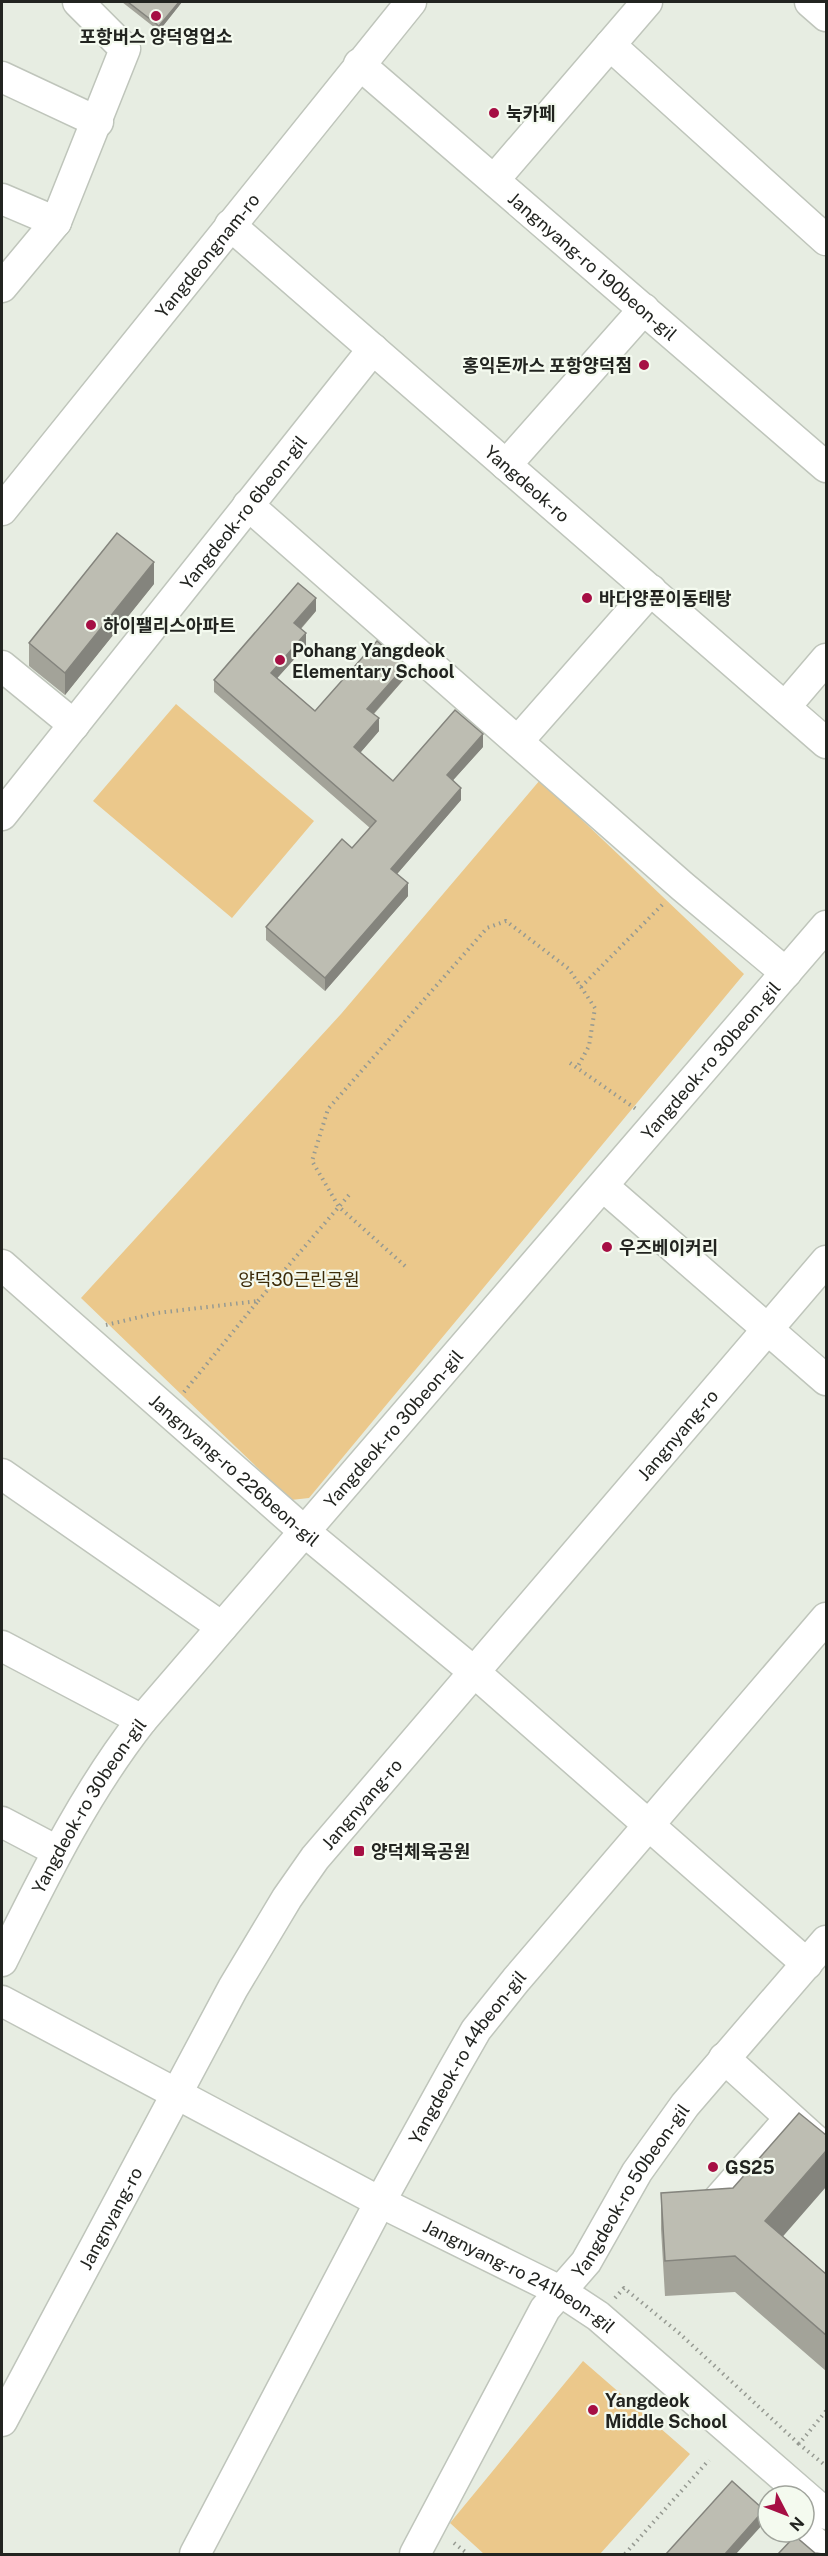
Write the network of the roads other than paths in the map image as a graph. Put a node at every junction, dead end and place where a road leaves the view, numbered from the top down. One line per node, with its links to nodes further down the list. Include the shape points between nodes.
1 (78, 2): 9 (street, via 125,49)
2 (411, 2): 7 (street, Yangdeongnam-ro)
3 (647, 2): 6 (street)
4 (810, 2): 5 (street)
5 (826, 16)
6 (610, 45): 10 (street); 14 (street)
7 (359, 64): 10 (street, Jangnyang-ro 190beon-gil); 13 (street, Yangdeongnam-ro)
8 (2, 77): 9 (street)
9 (98, 122): 12 (street)
10 (494, 180): 16 (street, Jangnyang-ro 190beon-gil)
11 (2, 199): 12 (street)
12 (57, 222): 15 (street)
13 (230, 225): 17 (street, Yangdeok-ro); 21 (street, Yangdeongnam-ro)
14 (826, 240)
15 (2, 287)
16 (644, 309): 18 (street); 19 (street, Jangnyang-ro 190beon-gil)
17 (373, 350): 18 (street, Yangdeok-ro); 20 (street, Yangdeok-ro 6beon-gil)
18 (506, 465): 22 (street, Yangdeok-ro)
19 (826, 467)
20 (248, 505): 26 (street, Yangdeok-ro 6beon-gil); 27 (street)
21 (2, 510)
22 (651, 590): 25 (street, Yangdeok-ro); 27 (street)
23 (826, 659): 25 (street)
24 (2, 666): 26 (street)
25 (785, 707): 28 (street, Yangdeok-ro)
26 (75, 725): 29 (street, Yangdeok-ro 6beon-gil)
27 (518, 741): 31 (street)
28 (826, 743)
29 (2, 815)
30 (826, 926): 31 (street, Yangdeok-ro 30beon-gil)
31 (786, 973): 32 (street, Yangdeok-ro 30beon-gil)
32 (604, 1187): 35 (street); 38 (street, Yangdeok-ro 30beon-gil)
33 (826, 1261): 35 (street, Jangnyang-ro)
34 (2, 1265): 38 (street, Jangnyang-ro 226beon-gil)
35 (766, 1330): 36 (street); 42 (street, Jangnyang-ro)
36 (826, 1380)
37 (2, 1474): 40 (street)
38 (304, 1532): 40 (street, Yangdeok-ro 30beon-gil); 42 (street, Jangnyang-ro 226beon-gil)
39 (826, 1618): 45 (street, Yangdeok-ro 44beon-gil)
40 (222, 1627): 43 (street, Yangdeok-ro 30beon-gil)
41 (2, 1647): 43 (street)
42 (473, 1671): 45 (street, Jangnyang-ro 226beon-gil); 52 (street, Jangnyang-ro, via 309,1866 259,1941)
43 (142, 1720): 46 (street, Yangdeok-ro 30beon-gil, via 109,1763)
44 (2, 1822): 46 (street)
45 (650, 1825): 49 (street, Jangnyang-ro 226beon-gil); 56 (street, Yangdeok-ro 44beon-gil, via 476,2030)
46 (57, 1851): 48 (street, Yangdeok-ro 30beon-gil)
47 (826, 1941): 49 (street, Yangdeok-ro 50beon-gil)
48 (2, 1960)
49 (807, 1964): 51 (street, Yangdeok-ro 50beon-gil)
50 (2, 2001): 52 (street, Jangnyang-ro 241beon-gil)
51 (724, 2058): 53 (street); 57 (street, Yangdeok-ro 50beon-gil, via 663,2135 626,2190 586,2262)
52 (176, 2094): 56 (street, Jangnyang-ro 241beon-gil); 58 (street, Jangnyang-ro)
53 (790, 2118): 54 (street); 55 (street)
54 (826, 2150)
55 (718, 2200)
56 (380, 2202): 57 (street, Jangnyang-ro 241beon-gil); 60 (street, Yangdeok-ro 44beon-gil)
57 (560, 2291): 59 (street, Jangnyang-ro 241beon-gil, via 598,2316); 61 (street, Yangdeok-ro 50beon-gil, via 545,2309)
58 (2, 2421)
59 (790, 2484)
60 (195, 2554)
61 (415, 2554)

